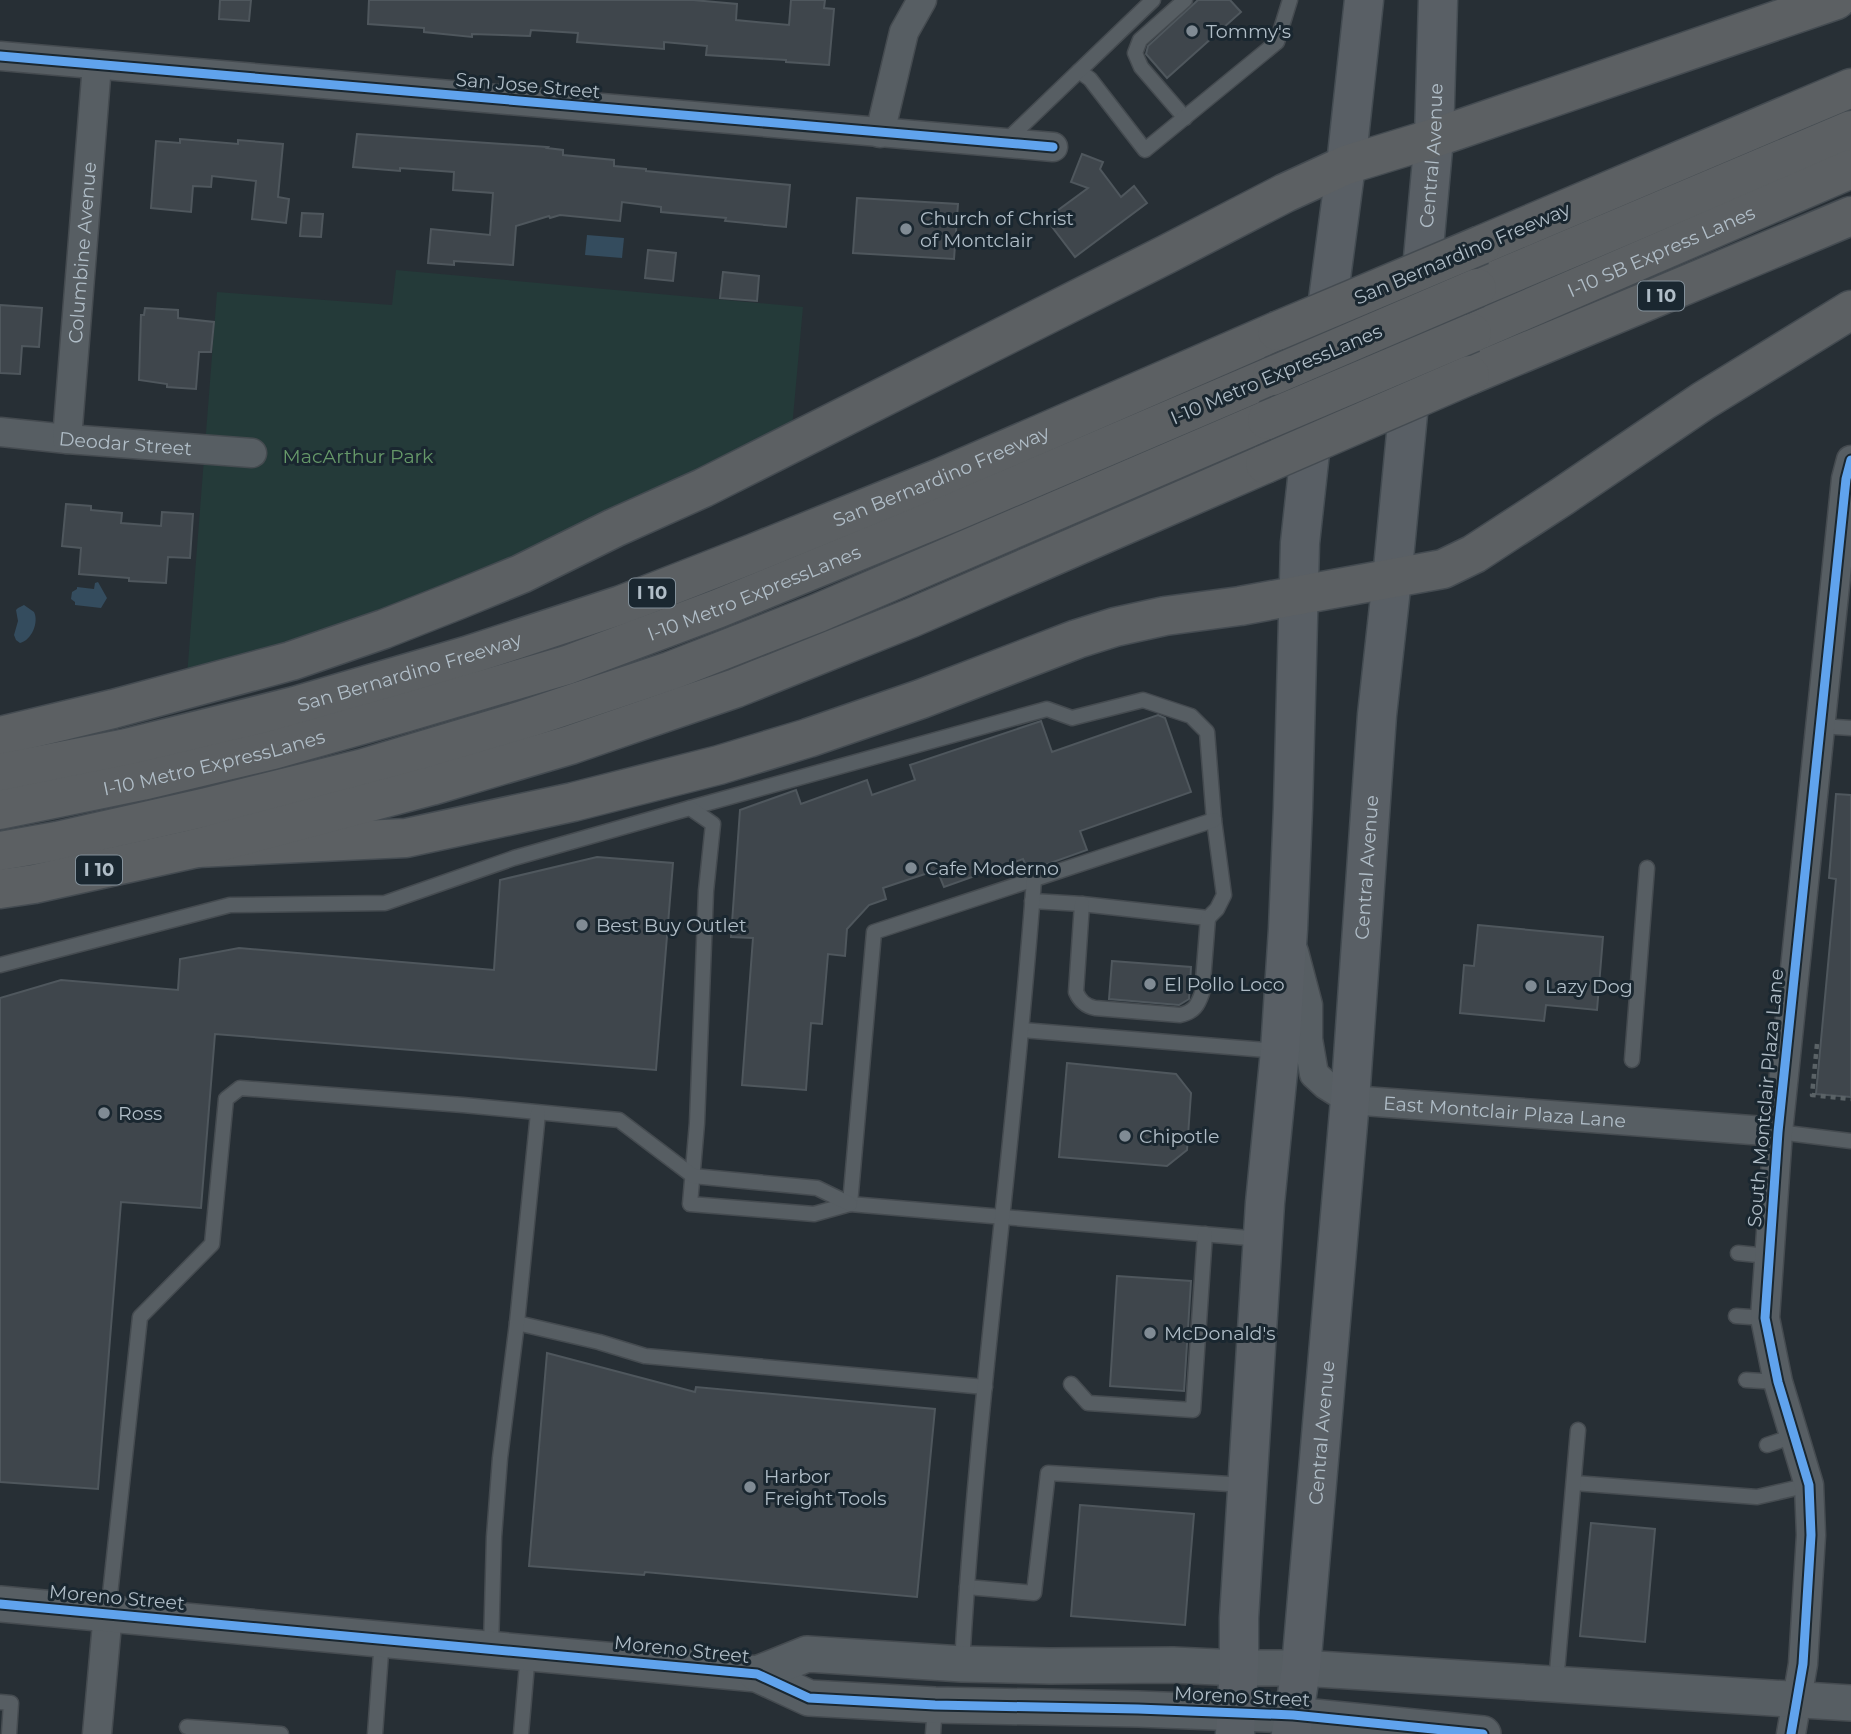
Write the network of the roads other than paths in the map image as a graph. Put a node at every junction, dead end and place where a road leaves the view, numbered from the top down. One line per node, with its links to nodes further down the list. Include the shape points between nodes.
1 (922, 0): 14 (street, via 904,32)
2 (1153, 0): 10 (lane)
3 (1185, 0): 12 (lane, via 1140,40 1135,53 1141,67)
4 (1290, 0): 12 (lane, via 1276,42)
5 (1364, 0): 18 (main road)
6 (1438, 0): 15 (main road, Central Avenue)
7 (1836, 0): 15 (highway)
8 (0, 56): 9 (street, San Jose Street)
9 (97, 65): 14 (street, San Jose Street); 25 (street, Columbine Avenue)
10 (1079, 71): 12 (lane, via 1145,150); 16 (lane)
11 (1851, 88): 33 (highway, San Bernardino Freeway / I 10, bridge, via 942,477 621,605 295,706 127,748)
12 (1185, 118)
13 (1851, 130): 21 (highway, I-10 SB Express Lanes)
14 (880, 134): 16 (street, San Jose Street)
15 (1434, 138): 18 (highway); 28 (main road, Central Avenue)
16 (1004, 144): 17 (street, San Jose Street)
17 (1053, 147)
18 (1346, 165): 29 (main road, via 1300,543); 32 (highway, via 740,470 521,574 291,661)
19 (1851, 169): 23 (highway, I-10 SB Express Lanes)
20 (1851, 216): 37 (highway, I 10, bridge, via 1470,375 911,618 736,688 545,753)
21 (1477, 288): 35 (highway, I-10 Metro ExpressLanes, bridge, via 967,506 729,604 567,664 273,750)
22 (1851, 310): 28 (highway, via 1694,407 1475,554 1443,569)
23 (1472, 333): 38 (highway, I-10 Metro ExpressLanes, bridge, via 818,613 670,671 364,768)
24 (0, 432): 25 (street, Deodar Street)
25 (67, 439): 26 (street, Deodar Street)
26 (252, 453)
27 (1851, 460): 30 (street, South Montclair Plaza Lane)
28 (1392, 579): 29 (highway); 50 (main road, Central Avenue, via 1377,715)
29 (1299, 595): 37 (highway, via 1115,627 808,738 573,803 406,838); 45 (main road)
30 (1820, 726): 31 (lane); 52 (street, South Montclair Plaza Lane)
31 (1851, 727)
32 (0, 736)
33 (0, 773)
34 (690, 808): 36 (lane, via 1047,709 1072,718 1143,700 1191,716 1207,732); 46 (lane, via 514,858 385,903 230,905); 54 (lane, via 713,824)
35 (0, 810)
36 (1214, 820): 40 (lane); 44 (lane, via 1224,895)
37 (197, 848): 41 (highway, I 10)
38 (0, 851)
39 (1647, 868): 49 (lane)
40 (1034, 879): 42 (lane); 55 (lane, via 874,932)
41 (0, 889)
42 (1032, 901): 43 (lane); 47 (lane)
43 (1082, 904): 44 (lane); 44 (lane, via 1076,992 1083,1003 1095,1008 1180,1016 1194,1010 1202,993)
44 (1208, 918)
45 (1288, 929): 48 (main road); 50 (street, East Montclair Plaza Lane, via 1308,1005 1314,1074)
46 (0, 965)
47 (1022, 1030): 48 (lane); 56 (lane)
48 (1280, 1051): 58 (main road)
49 (1632, 1060)
50 (1350, 1100): 52 (street, East Montclair Plaza Lane); 82 (main road, Central Avenue)
51 (538, 1113): 54 (lane, via 620,1120); 63 (lane); 76 (lane, via 240,1088 226,1100 212,1244 140,1317)
52 (1778, 1132): 53 (lane, East Montclair Plaza Lane); 60 (street, South Montclair Plaza Lane)
53 (1851, 1141)
54 (693, 1176): 55 (lane, via 817,1188); 55 (lane, via 690,1205 814,1214)
55 (849, 1204): 56 (lane)
56 (1002, 1217): 57 (lane); 67 (lane)
57 (1205, 1234): 58 (lane); 66 (lane, via 1193,1410 1087,1403)
58 (1262, 1239): 72 (main road)
59 (1738, 1253): 60 (lane)
60 (1768, 1256): 62 (street, South Montclair Plaza Lane)
61 (1736, 1316): 62 (lane)
62 (1765, 1318): 65 (street, South Montclair Plaza Lane)
63 (517, 1323): 67 (lane, via 645,1356); 78 (lane, via 500,1458)
64 (1746, 1380): 65 (lane)
65 (1778, 1382): 69 (street, South Montclair Plaza Lane)
66 (1071, 1384)
67 (985, 1387): 74 (lane)
68 (1578, 1430): 71 (lane)
69 (1794, 1436): 70 (lane); 73 (street, South Montclair Plaza Lane)
70 (1767, 1445)
71 (1574, 1483): 73 (lane, via 1757,1497); 84 (lane)
72 (1247, 1485): 74 (lane, via 1048,1473 1034,1593); 81 (main road)
73 (1809, 1485): 85 (street, South Montclair Plaza Lane, via 1811,1535)
74 (967, 1587): 80 (lane)
75 (0, 1604): 76 (street, Moreno Street)
76 (108, 1613): 77 (street, Moreno Street); 94 (street)
77 (382, 1639): 78 (street, Moreno Street); 96 (lane)
78 (491, 1648): 79 (street, Moreno Street)
79 (528, 1652): 83 (street, Moreno Street); 97 (lane)
80 (962, 1664): 81 (street, Moreno Street); 83 (street, Moreno Street, via 807,1654)
81 (1239, 1668): 82 (street, Moreno Street); 89 (main road)
82 (1301, 1668): 84 (street, Moreno Street); 90 (main road, Central Avenue)
83 (757, 1674): 88 (street, Moreno Street, via 809,1698)
84 (1556, 1683): 85 (street, Moreno Street)
85 (1798, 1698): 87 (street, Moreno Street); 98 (street, South Montclair Plaza Lane)
86 (0, 1702): 93 (lane, via 11,1703)
87 (1851, 1703)
88 (934, 1719): 89 (street, Moreno Street, via 1138,1709)
89 (1236, 1724): 90 (street, Moreno Street)
90 (1292, 1724): 92 (street, Moreno Street)
91 (187, 1727): 95 (lane)
92 (1474, 1733)
93 (9, 1734)
94 (97, 1734)
95 (281, 1734)
96 (375, 1734)
97 (521, 1734)
98 (1791, 1734)

